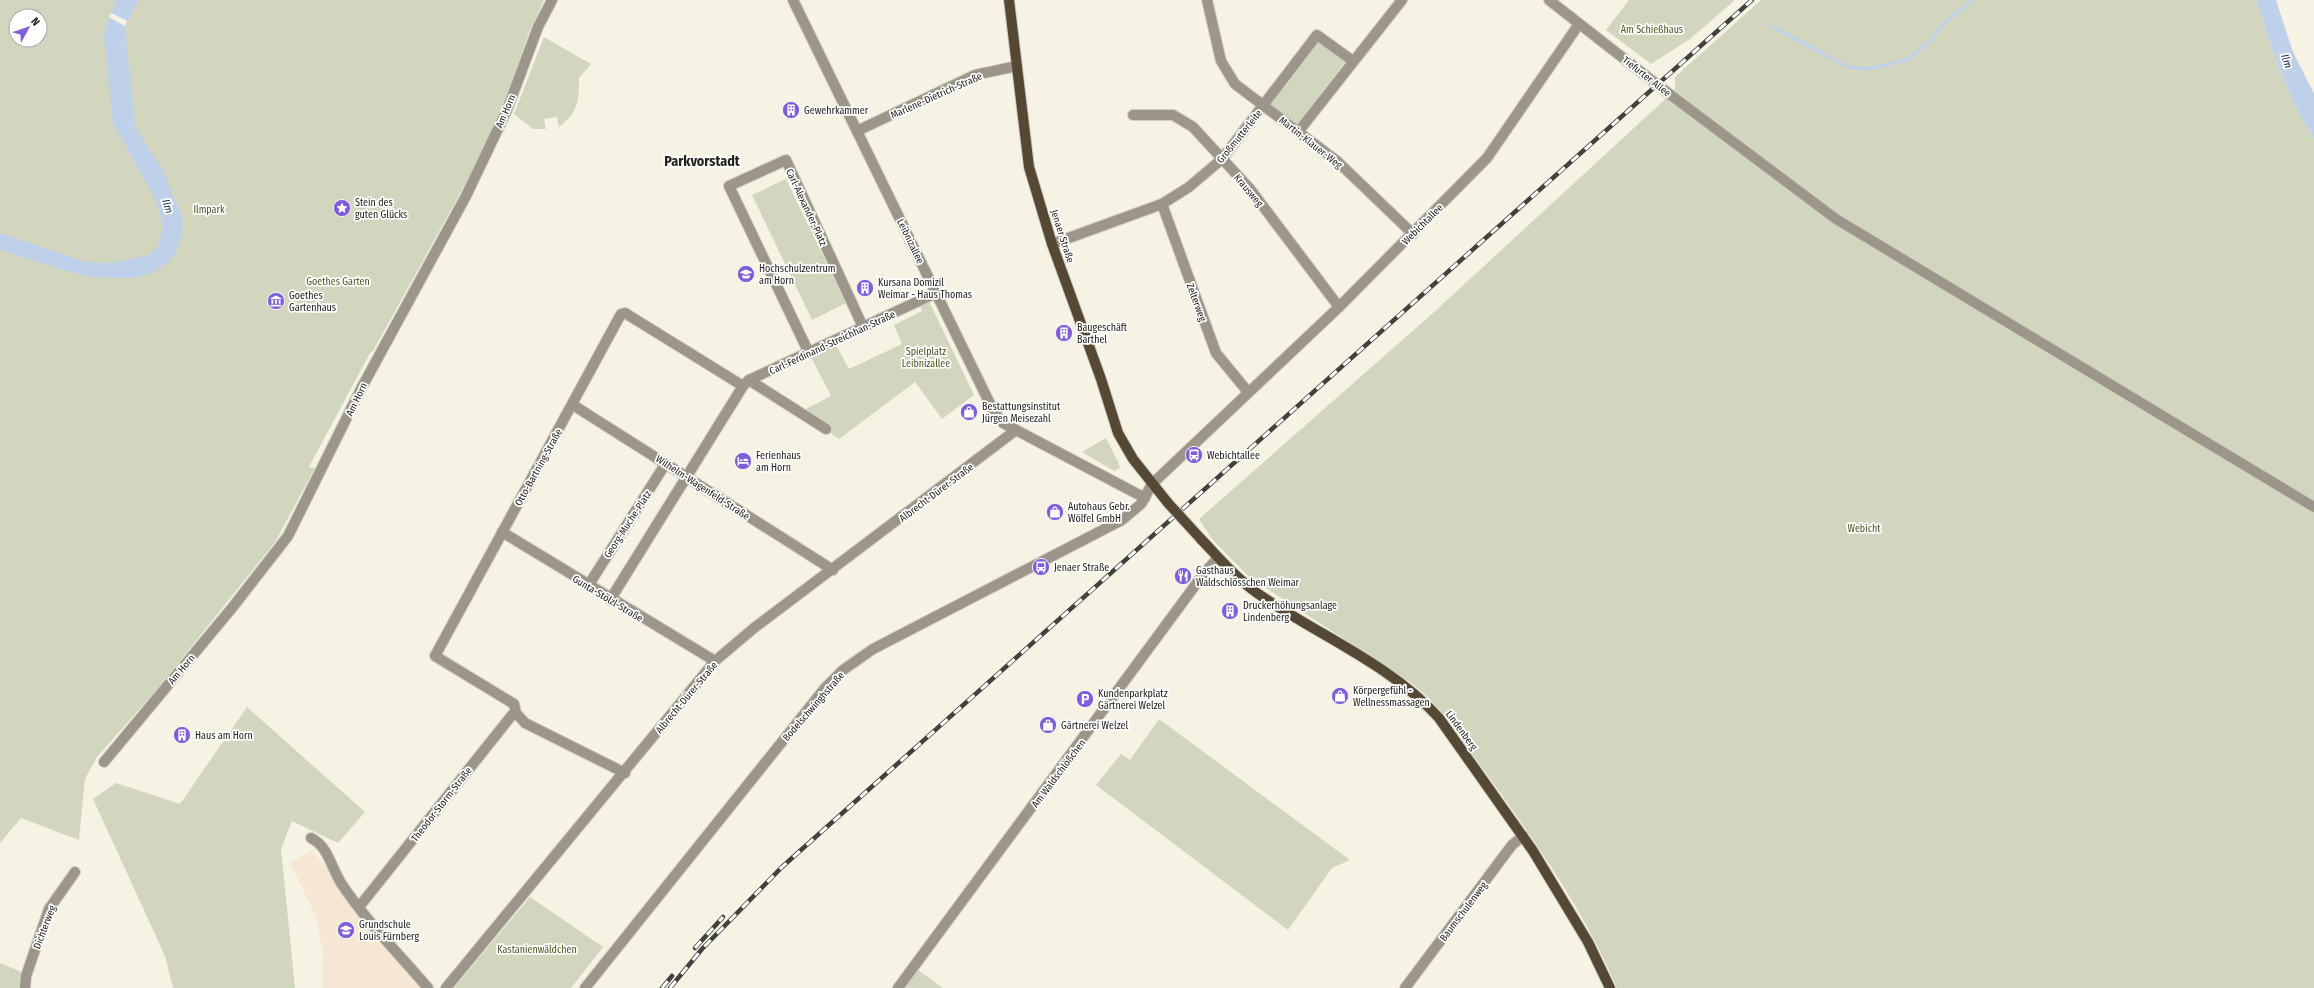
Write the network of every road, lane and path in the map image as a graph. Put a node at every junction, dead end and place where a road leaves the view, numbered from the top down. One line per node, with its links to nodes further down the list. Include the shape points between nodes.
1 (552, 0): 39 (street, Am Horn, via 538,27 507,110 466,196 362,387 288,536 237,602)
2 (793, 0): 12 (street, Leibnizallee)
3 (1009, 0): 9 (main road, Jenaer Straße)
4 (1207, 0): 10 (street, Martin-Klauer-Weg, via 1224,68 1235,84)
5 (1402, 0): 8 (street)
6 (1549, 0): 7 (street, Tiefurter Allee)
7 (1579, 24): 16 (street, Webichtallee, via 1487,158); 31 (street, Tiefurter Allee, bridge, via 1836,219)
8 (1353, 61): 10 (street, Großmutterleite, via 1317,35); 13 (street)
9 (1017, 66): 12 (street, Marlene-Dietrich-Straße, via 975,75); 17 (main road, Jenaer Straße, via 1029,167)
10 (1264, 106): 13 (street, Martin-Klauer-Weg); 14 (street, Großmutterleite)
11 (1133, 115): 14 (street, Krausweg, via 1165,114 1180,118 1193,127)
12 (857, 130): 18 (street, Leibnizallee)
13 (1298, 132): 16 (street, Martin-Klauer-Weg, via 1337,161)
14 (1222, 159): 15 (street, Großmutterleite, via 1189,187); 19 (street, Krausweg, via 1250,189)
15 (1162, 204): 17 (street, Großmutterleite); 23 (street, Zelterweg, via 1216,353)
16 (1412, 234): 19 (street, Webichtallee)
17 (1052, 244): 29 (main road, Jenaer Straße, via 1118,433 1132,459)
18 (936, 293): 20 (street, Carl-Ferdinand-Streichhan-Straße); 26 (street, Leibnizallee, via 994,412 1003,423)
19 (1339, 306): 23 (street, Webichtallee)
20 (863, 328): 21 (street, Carl-Ferdinand-Streichhan-Straße); 21 (street, Carl-Alexander-Platz, via 786,160 728,186)
21 (809, 354): 22 (street, Carl-Ferdinand-Streichhan-Straße)
22 (746, 383): 24 (street, Otto-Bartning-Straße, via 625,313 617,320); 25 (street); 28 (street)
23 (1248, 392): 29 (street, Webichtallee)
24 (573, 404): 27 (street, Wilhelm-Wagenfeld-Straße); 32 (street, Otto-Bartning-Straße)
25 (826, 429)
26 (1016, 430): 30 (street, Leibnizallee); 34 (street, Albrecht-Dürer-Straße)
27 (666, 463): 28 (street, Wilhelm-Wagenfeld-Straße); 35 (street, Georg-Muche-Platz)
28 (686, 476): 34 (street, Wilhelm-Wagenfeld-Straße); 36 (street)
29 (1152, 484): 30 (street, Bodelschwinghstraße); 33 (main road, Jenaer Straße, bridge)
30 (1145, 498): 48 (street, Bodelschwinghstraße, via 1122,520 873,649 843,670 800,719)
31 (2314, 508)
32 (502, 532): 35 (street, Gunta-Stölzl-Straße); 38 (street, Otto-Bartning-Straße, via 435,656 514,704)
33 (1218, 558): 41 (main road, Lindenberg, via 1257,593 1394,678 1422,699 1439,718); 49 (street, Am Waldschlößchen, via 1205,572)
34 (833, 570): 37 (street, Albrecht-Dürer-Straße, via 754,628)
35 (588, 586): 36 (street, Gunta-Stölzl-Straße)
36 (610, 600): 37 (street, Gunta-Stölzl-Straße)
37 (715, 661): 40 (street, Albrecht-Dürer-Straße)
38 (516, 713): 40 (street, via 525,723); 44 (street, Theodor-Storm-Straße, via 512,714)
39 (104, 762)
40 (625, 773): 47 (street, Albrecht-Dürer-Straße)
41 (1523, 836): 50 (street, Baumschulenweg, via 1512,845); 51 (main road, Lindenberg, via 1588,942)
42 (311, 838): 44 (street, via 323,846 336,874)
43 (75, 872): 45 (street, Dichterweg, via 49,909 26,976)
44 (359, 907): 46 (street)
45 (25, 988)
46 (428, 988)
47 (446, 988)
48 (585, 988)
49 (898, 988)
50 (1405, 988)
51 (1610, 988)

